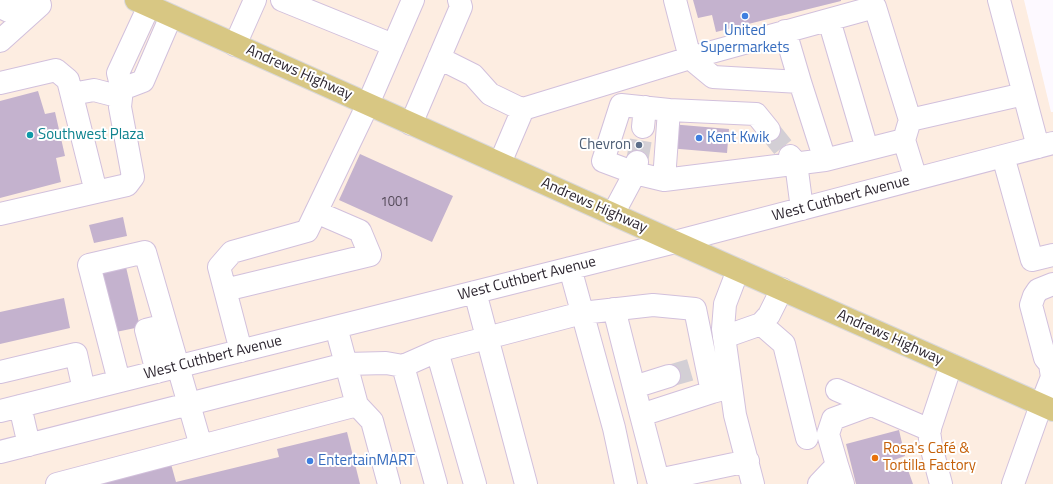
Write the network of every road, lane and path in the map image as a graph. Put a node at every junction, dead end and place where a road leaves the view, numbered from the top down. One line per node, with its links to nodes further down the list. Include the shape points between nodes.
1 (255, 0): 15 (street)
2 (282, 0): 16 (street)
3 (413, 0): 16 (street)
4 (459, 0): 17 (street, via 461,7)
5 (675, 0): 18 (street)
6 (998, 0): 23 (street)
7 (33, 1): 10 (street, via 13,13); 14 (street)
8 (142, 3): 11 (main road, Andrews Highway); 21 (street, via 118,73)
9 (879, 3): 12 (street); 29 (street)
10 (0, 7)
11 (171, 16): 15 (main road, Andrews Highway); 21 (street, via 143,81)
12 (829, 20): 13 (street); 31 (street)
13 (785, 32): 18 (street); 19 (street)
14 (0, 41)
15 (235, 44): 24 (main road, Andrews Highway)
16 (393, 45): 24 (street)
17 (439, 58): 25 (street, via 473,75 490,94); 27 (street)
18 (690, 58): 19 (street, via 713,77); 25 (street)
19 (800, 82): 34 (street)
20 (0, 83): 22 (street, via 56,70 68,80)
21 (121, 93): 22 (street, via 94,90); 39 (street, via 120,107 133,177 128,185)
22 (72, 94): 39 (street)
23 (1024, 94): 29 (street); 30 (street)
24 (368, 104): 27 (main road, Andrews Highway); 41 (street)
25 (523, 110): 35 (street)
26 (669, 110): 28 (street, via 756,114); 36 (street, via 644,117 621,105 603,161); 38 (street)
27 (411, 124): 35 (main road, Andrews Highway)
28 (769, 130)
29 (907, 130): 31 (street); 37 (street)
30 (1046, 145): 32 (street, West Cuthbert Avenue)
31 (867, 149): 34 (street)
32 (1003, 156): 37 (street, West Cuthbert Avenue); 45 (street, via 1032,260)
33 (793, 159): 34 (street); 38 (street); 40 (street)
34 (825, 160)
35 (500, 164): 43 (main road, Andrews Highway)
36 (636, 167): 38 (street); 43 (street)
37 (916, 179): 40 (street, West Cuthbert Avenue)
38 (664, 180)
39 (96, 192): 42 (street)
40 (802, 209): 44 (street, West Cuthbert Avenue)
41 (316, 212): 49 (street, via 307,231 232,252 219,267); 49 (street, via 360,231 370,255)
42 (0, 214)
43 (613, 214): 44 (main road, Andrews Highway)
44 (675, 242): 46 (street, West Cuthbert Avenue); 47 (main road, Andrews Highway)
45 (1053, 255)
46 (570, 268): 51 (street, West Cuthbert Avenue); 53 (street)
47 (738, 270): 50 (main road, Andrews Highway); 57 (street, via 725,304)
48 (1053, 284): 61 (street, via 1038,290 1031,305 1045,358)
49 (225, 290): 59 (street)
50 (782, 290): 54 (street, via 769,315); 63 (main road, Andrews Highway)
51 (475, 292): 56 (street, West Cuthbert Avenue); 58 (street)
52 (614, 309): 53 (street); 70 (street); 72 (street, via 653,305 695,309 703,366)
53 (582, 313): 58 (street); 92 (street, via 614,428)
54 (761, 324): 57 (street); 81 (street, via 784,344)
55 (166, 325): 64 (street); 67 (street, via 146,330); 69 (street, via 145,252 89,265)
56 (336, 327): 59 (street, West Cuthbert Avenue); 62 (street)
57 (724, 337): 72 (street)
58 (488, 338): 60 (street); 91 (street)
59 (241, 351): 64 (street, West Cuthbert Avenue)
60 (437, 351): 65 (street); 90 (street)
61 (1052, 363): 77 (street)
62 (346, 364): 65 (street, via 386,363); 74 (street); 75 (street)
63 (951, 365): 77 (main road, Andrews Highway); 80 (street)
64 (178, 366): 67 (street, West Cuthbert Avenue); 74 (street)
65 (403, 366): 89 (street)
66 (0, 372): 71 (street, via 76,354)
67 (157, 372): 69 (street, West Cuthbert Avenue)
68 (669, 376): 70 (street)
69 (119, 381): 71 (street, West Cuthbert Avenue)
70 (634, 387): 79 (street)
71 (84, 390): 78 (street, West Cuthbert Avenue)
72 (722, 390): 79 (street); 85 (street, via 735,415)
73 (837, 390): 76 (street)
74 (189, 404): 82 (street); 83 (street)
75 (357, 405): 83 (street); 88 (street, via 372,422)
76 (871, 405): 80 (street); 86 (street, via 833,419 828,434)
77 (1047, 407): 96 (street)
78 (10, 409): 82 (street)
79 (641, 415): 85 (street, via 658,480)
80 (930, 430): 95 (street, via 931,446)
81 (807, 438)
82 (29, 445): 84 (street)
83 (201, 446): 87 (street)
84 (0, 452)
85 (748, 461): 93 (street)
86 (840, 474): 94 (street)
87 (57, 484)
88 (389, 484)
89 (436, 484)
90 (475, 484)
91 (526, 484)
92 (626, 484)
93 (753, 484)
94 (819, 484)
95 (941, 484)
96 (1013, 484)

